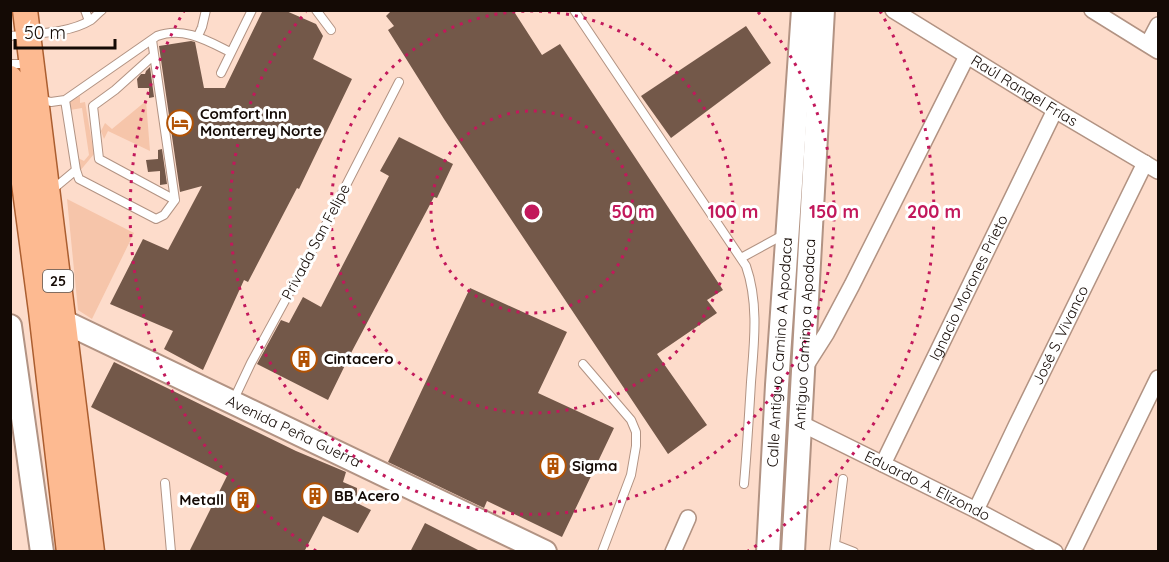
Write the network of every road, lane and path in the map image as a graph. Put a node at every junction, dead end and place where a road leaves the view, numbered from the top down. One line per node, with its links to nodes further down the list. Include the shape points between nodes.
1 (85, 10): 11 (lane)
2 (102, 10): 11 (lane)
3 (206, 10): 15 (lane)
4 (252, 10): 18 (lane)
5 (316, 10): 14 (lane)
6 (574, 10): 34 (lane)
7 (803, 10): 33 (street, Calle Antiguo Camino A Apodaca)
8 (823, 10): 38 (street, Antiguo Camino a Apodaca)
9 (893, 10): 20 (street, Raúl Rangel Frías)
10 (1092, 10): 17 (street)
11 (89, 21): 13 (lane, via 69,28)
12 (1158, 25): 17 (street)
13 (21, 27): 21 (main road, 25)
14 (331, 30)
15 (198, 36): 16 (lane, via 168,33); 18 (lane)
16 (152, 40): 19 (lane); 26 (lane)
17 (1153, 48)
18 (230, 52): 22 (lane)
19 (154, 55): 32 (lane); 32 (lane, via 93,106 99,159)
20 (967, 56): 27 (street, Raúl Rangel Frías); 38 (street, via 852,285)
21 (21, 64): 25 (main road, 25)
22 (221, 73)
23 (10, 78): 30 (main road, 25)
24 (399, 81): 40 (lane, Privada San Felipe)
25 (36, 98): 26 (lane); 31 (main road, 25)
26 (65, 100): 29 (lane)
27 (1055, 110): 28 (street, Raúl Rangel Frías); 42 (street, Ignacio Morones Prieto)
28 (1152, 167): 46 (street, José S. Vivanco)
29 (76, 170): 31 (lane); 32 (lane, via 82,182 156,219)
30 (17, 176): 35 (main road, 25)
31 (47, 194): 35 (main road, 25)
32 (175, 200)
33 (787, 233): 34 (lane); 56 (street, Calle Antiguo Camino A Apodaca)
34 (741, 258): 45 (lane, via 751,280 754,309)
35 (52, 316): 40 (street, Avenida Peña Guerra); 50 (main road, 25); 51 (main road, 25)
36 (10, 326): 49 (street)
37 (583, 364): 54 (lane, via 631,420 636,432 631,475)
38 (803, 370): 41 (street, Antiguo Camino a Apodaca)
39 (1158, 378): 60 (street)
40 (232, 403): 53 (street, Avenida Peña Guerra)
41 (800, 423): 42 (street, Eduardo A. Elizondo); 57 (street, Antiguo Camino a Apodaca)
42 (883, 464): 46 (street, Eduardo A. Elizondo)
43 (843, 479): 48 (lane)
44 (165, 483): 52 (lane)
45 (744, 484)
46 (976, 510): 59 (street, Eduardo A. Elizondo)
47 (688, 518): 55 (street)
48 (835, 548): 58 (lane)
49 (42, 552)
50 (69, 552)
51 (92, 552)
52 (171, 552)
53 (544, 552)
54 (602, 552)
55 (673, 552)
56 (768, 552)
57 (793, 552)
58 (854, 552)
59 (1055, 552)
60 (1072, 552)

